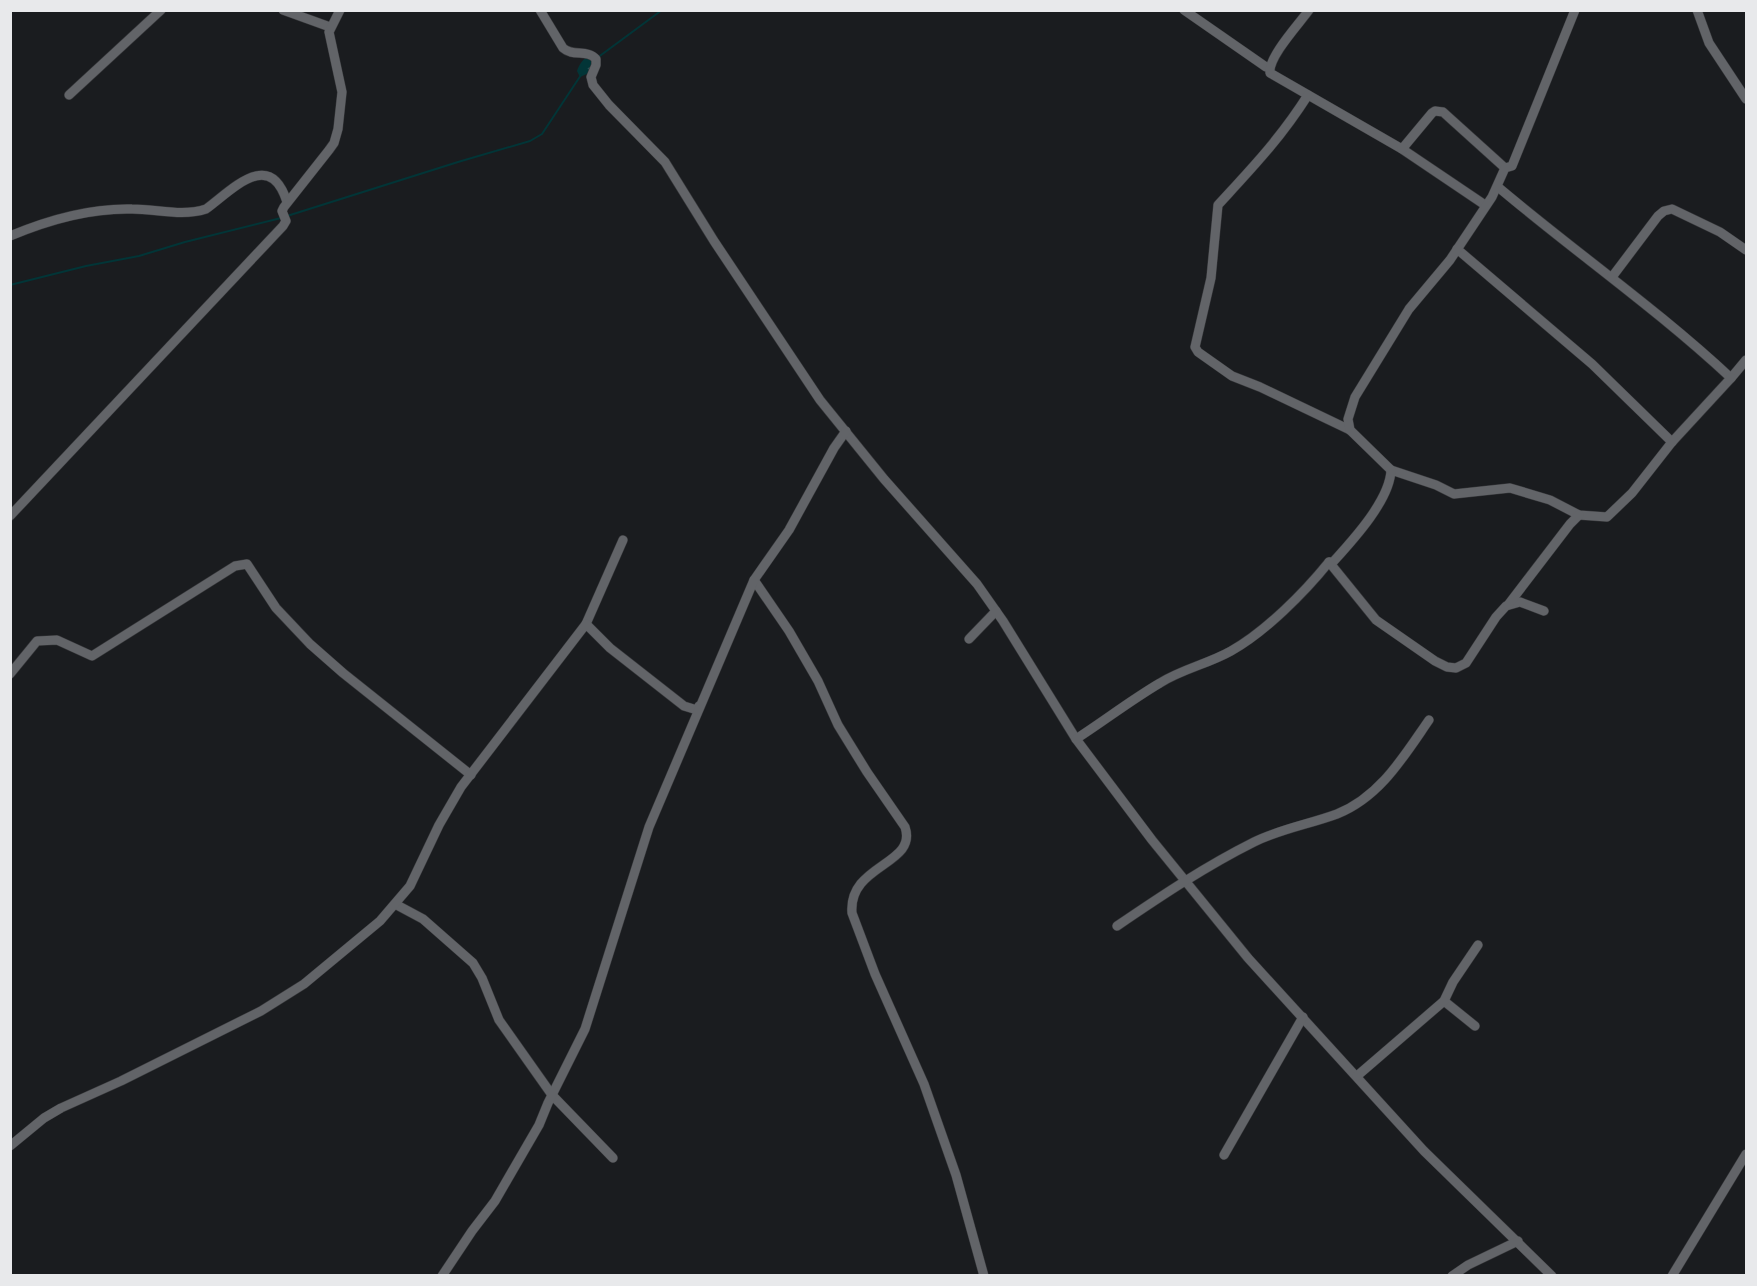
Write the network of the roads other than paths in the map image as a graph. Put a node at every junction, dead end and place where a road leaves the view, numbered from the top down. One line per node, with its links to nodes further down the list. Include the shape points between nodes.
1 (161, 10): 11 (street)
2 (283, 10): 9 (street)
3 (340, 10): 9 (street)
4 (540, 10): 26 (street, via 563,48 596,59 591,76 596,88 665,162 820,400)
5 (1184, 10): 10 (street)
6 (1309, 10): 10 (street)
7 (1575, 10): 15 (street, via 1512,166)
8 (1697, 10): 13 (street, via 1709,43)
9 (330, 27): 17 (street, via 342,92 338,129 329,150)
10 (1270, 67): 12 (street, via 1270,73)
11 (69, 95)
12 (1308, 95): 14 (street); 25 (street, via 1286,129 1218,205 1211,278 1195,347 1232,376)
13 (1746, 99)
14 (1402, 149): 15 (street, via 1432,113 1439,111); 18 (street)
15 (1506, 168): 16 (street)
16 (1498, 187): 18 (street); 22 (street)
17 (287, 202): 19 (street, via 272,177 254,174 199,211 91,211); 29 (street, via 272,240)
18 (1485, 205): 20 (street)
19 (10, 236)
20 (1457, 249): 25 (street, via 1409,309 1362,384 1349,414); 27 (street, via 1592,364)
21 (1746, 250): 22 (street, via 1720,232 1668,209 1658,216)
22 (1612, 277): 24 (street)
23 (1746, 360): 24 (street)
24 (1731, 378): 27 (street)
25 (1350, 430): 28 (street)
26 (846, 431): 33 (street, via 789,530); 35 (street)
27 (1672, 442): 30 (street, via 1611,514)
28 (1391, 470): 30 (street, via 1454,494 1521,490); 32 (street, via 1389,482 1372,513 1351,542)
29 (10, 516)
30 (1579, 516): 34 (street)
31 (623, 540): 37 (street)
32 (1329, 562): 34 (street, via 1376,620 1447,667 1466,663); 42 (street, via 1276,617 1232,651 1179,672)
33 (754, 580): 40 (street); 59 (street, via 818,681 838,725 905,827 905,846 857,887 852,913 924,1084 956,1175)
34 (1506, 606): 36 (street, via 1520,602)
35 (996, 611): 38 (street); 42 (street)
36 (1544, 611)
37 (586, 624): 40 (street, via 610,648 684,706 697,710); 43 (street)
38 (969, 639)
39 (10, 674): 43 (street, via 38,641 57,640 92,656 235,566 247,564 276,608 310,644)
40 (699, 706): 52 (street, via 649,827 585,1029)
41 (1429, 720): 44 (street, via 1389,778 1355,804 1256,841)
42 (1076, 739): 44 (street)
43 (471, 775): 45 (street, via 439,825 410,886)
44 (1185, 880): 46 (street); 49 (street, via 1248,958)
45 (395, 904): 52 (street, via 423,919 473,963 499,1020); 53 (street, via 321,970 261,1011 61,1108)
46 (1117, 926)
47 (1478, 945): 48 (street)
48 (1444, 1001): 50 (street); 51 (street)
49 (1303, 1017): 51 (street); 55 (street)
50 (1475, 1026)
51 (1357, 1076): 57 (street, via 1424,1150)
52 (552, 1095): 56 (street); 58 (street, via 495,1201)
53 (10, 1146)
54 (1746, 1154): 62 (street)
55 (1224, 1155)
56 (613, 1158)
57 (1518, 1241): 60 (street); 61 (street)
58 (442, 1275)
59 (984, 1275)
60 (1452, 1275)
61 (1552, 1275)
62 (1672, 1275)

